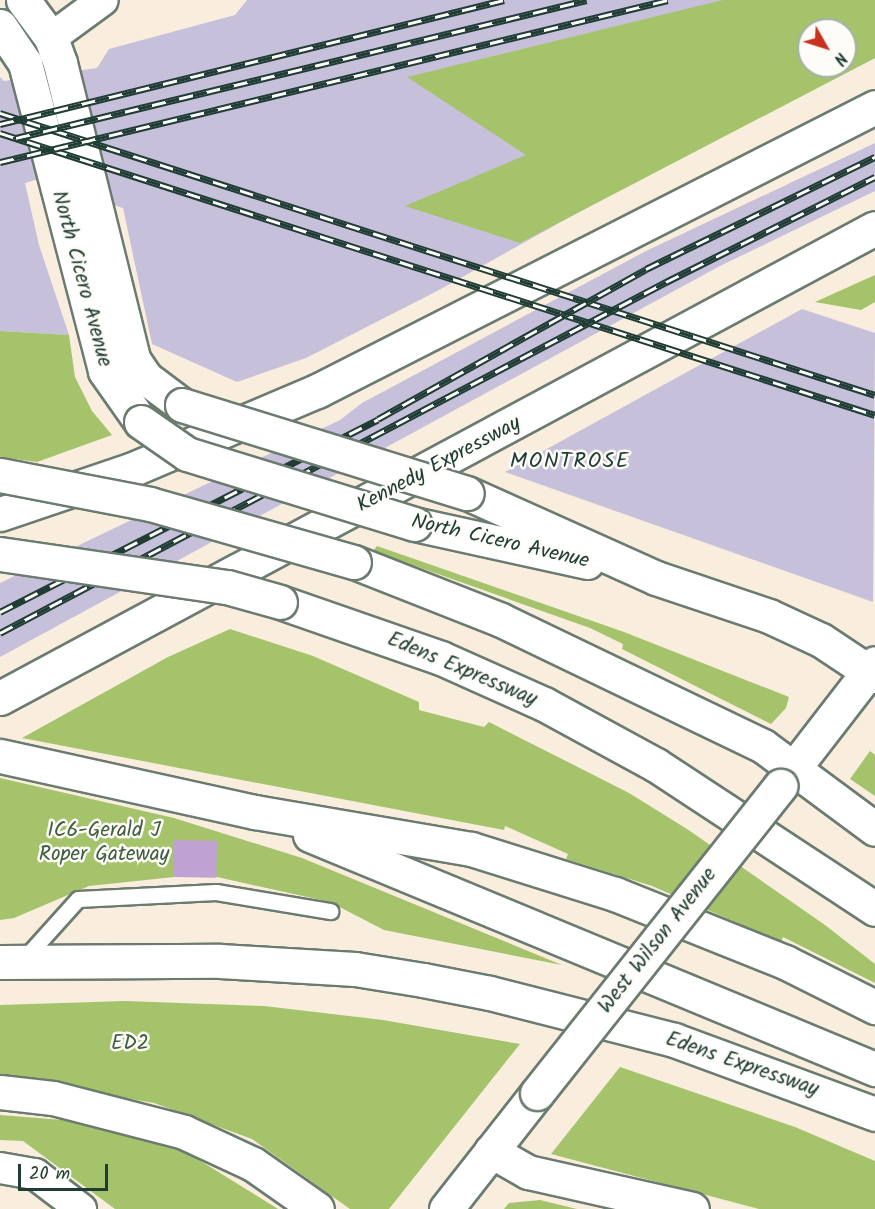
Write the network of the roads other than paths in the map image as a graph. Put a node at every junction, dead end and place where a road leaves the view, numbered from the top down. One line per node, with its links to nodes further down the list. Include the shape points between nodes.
1 (23, 0): 4 (main road, North Cicero Avenue)
2 (103, 0): 4 (street)
3 (0, 26): 10 (main road, North Cicero Avenue, bridge, via 25,63 105,371 141,422 187,454 414,524)
4 (51, 38): 10 (main road, North Cicero Avenue, bridge, via 133,359 146,378 182,405 467,493)
5 (875, 107): 8 (main road, via 317,391 133,469)
6 (875, 228): 12 (main road, Kennedy Expressway)
7 (0, 476): 14 (main road, bridge, via 150,504 354,562 501,620 763,746)
8 (0, 514)
9 (0, 554): 17 (main road, Edens Expressway, bridge, via 227,587 441,658 544,704 656,765)
10 (656, 578): 11 (main road, North Cicero Avenue, via 769,616)
11 (874, 670): 14 (main road, West Wilson Avenue)
12 (0, 698)
13 (0, 756): 15 (main road)
14 (787, 777): 16 (main road); 24 (main road, West Wilson Avenue, bridge)
15 (255, 813): 20 (main road, via 471,849 615,894 785,962); 21 (main road)
16 (875, 829)
17 (875, 909)
18 (330, 911): 19 (lane, via 216,892 78,899)
19 (11, 962): 23 (main road, Edens Expressway, via 231,961 355,969 423,980 674,1040)
20 (875, 1007)
21 (875, 1069)
22 (0, 1092): 27 (main road, via 76,1103 184,1132 253,1164)
23 (875, 1114)
24 (491, 1151): 28 (main road, West Wilson Avenue); 29 (main road, via 528,1172)
25 (0, 1168): 26 (street, via 35,1174)
26 (81, 1209)
27 (317, 1209)
28 (446, 1209)
29 (692, 1209)

